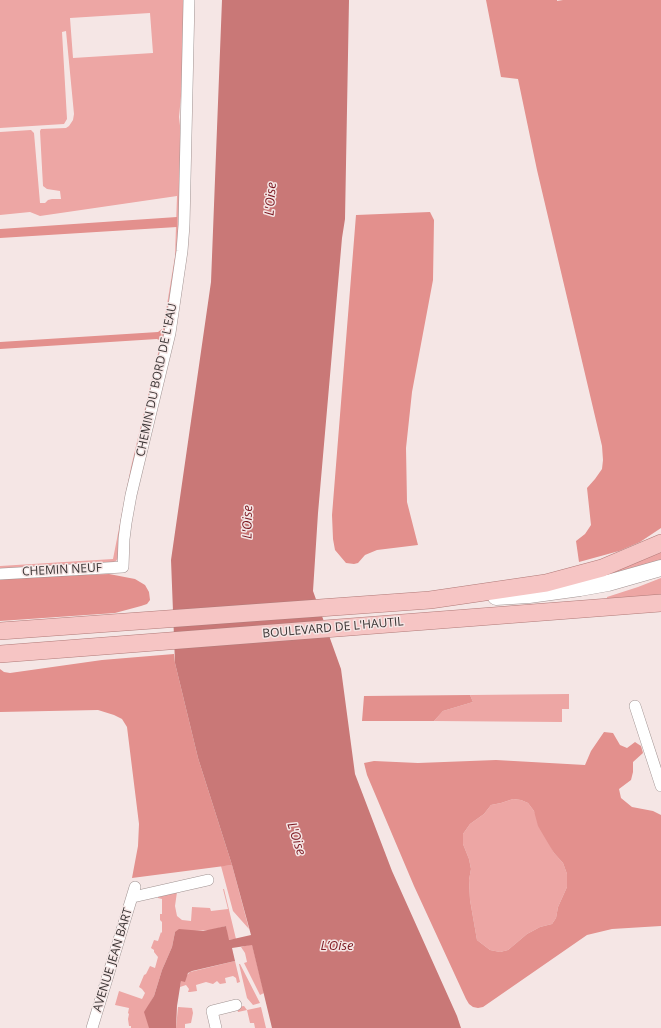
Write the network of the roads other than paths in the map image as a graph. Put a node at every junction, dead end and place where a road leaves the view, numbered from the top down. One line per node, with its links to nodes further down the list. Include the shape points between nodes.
1 (189, 0): 3 (street, CHEMIN DU BORD DE L'EAU, via 182,250 170,333 131,495 124,539)
2 (661, 543): 7 (main road, via 602,568 553,582)
3 (123, 567): 6 (street, CHEMIN NEUF)
4 (661, 568): 7 (main road, BOULEVARD DE L'HAUTIL, via 608,583 552,592)
5 (661, 573): 9 (main road, BOULEVARD DE L'HAUTIL, via 604,593)
6 (0, 574)
7 (430, 600): 10 (main road, BOULEVARD DE L'HAUTIL)
8 (661, 603): 9 (main road)
9 (460, 618): 11 (main road, BOULEVARD DE L'HAUTIL)
10 (0, 631)
11 (0, 654)
12 (635, 706): 13 (street)
13 (661, 786)
14 (208, 880): 16 (street, AVENUE JEAN BART, via 134,892)
15 (236, 1005): 17 (street, via 212,1011)
16 (92, 1028)
17 (216, 1028)

